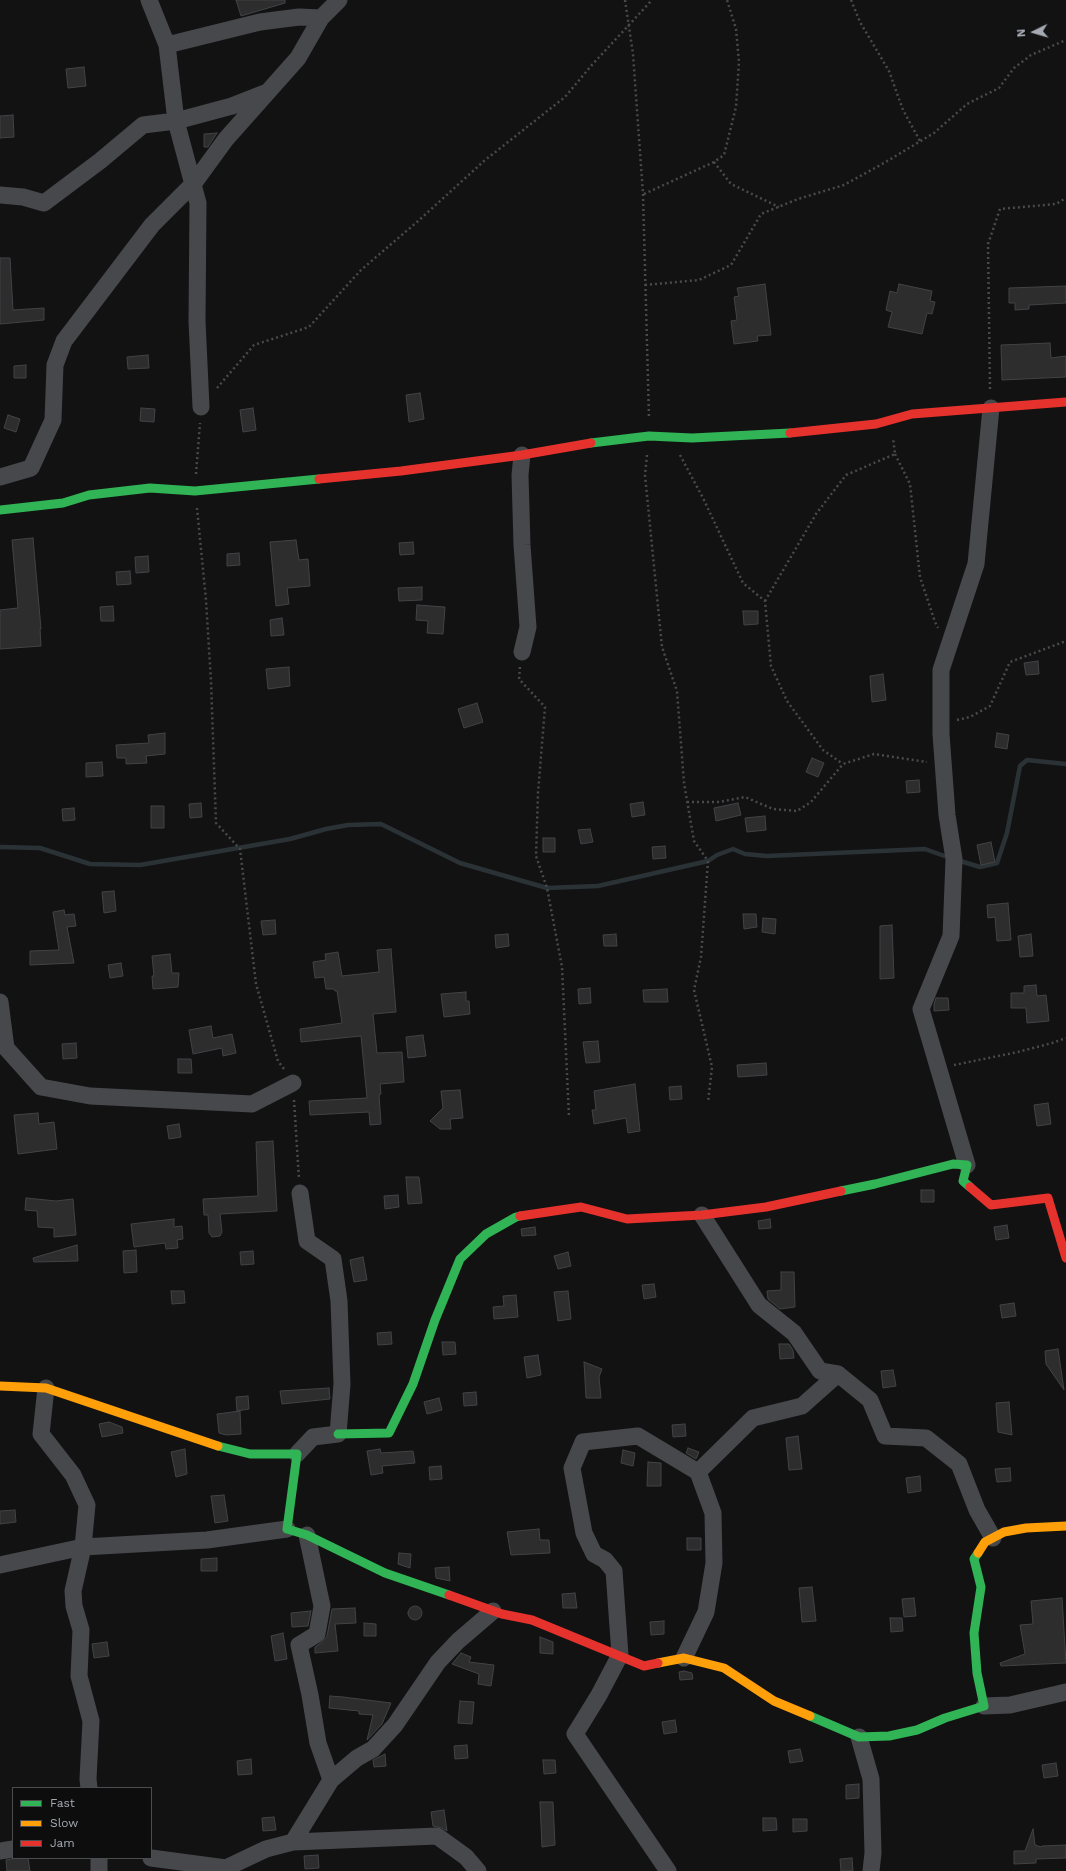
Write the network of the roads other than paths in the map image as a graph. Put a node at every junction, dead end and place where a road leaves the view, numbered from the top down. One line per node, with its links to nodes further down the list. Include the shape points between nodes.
1 (149, 0): 4 (street)
2 (339, 0): 3 (street)
3 (320, 18): 4 (street, via 299,17 260,22); 5 (street, via 298,58)
4 (167, 45): 6 (street)
5 (268, 92): 6 (street, via 232,106); 7 (street, via 226,139)
6 (176, 122): 7 (street); 8 (street, via 143,125 44,203 23,197)
7 (194, 182): 10 (street, via 198,203 197,321); 13 (street, via 152,225 64,341 55,365 53,420 31,468)
8 (0, 195)
9 (1066, 402): 11 (street)
10 (200, 406)
11 (991, 408): 12 (street, via 912,414 876,424 779,434 692,438 649,436); 18 (street, via 976,564 941,670 943,765 954,859 951,936 921,1009)
12 (522, 455): 14 (street, via 195,492 150,488 89,495 63,503); 15 (street, via 520,483 528,627)
13 (0, 478)
14 (0, 510)
15 (522, 652)
16 (0, 1002): 17 (street, via 6,1048 41,1088 90,1096 252,1104)
17 (293, 1083)
18 (967, 1165): 20 (street, via 953,1164 875,1184 766,1207); 21 (street, via 963,1181 991,1205 1048,1198)
19 (300, 1193): 25 (street, via 307,1241 333,1259 339,1301 341,1377)
20 (702, 1215): 22 (street, via 759,1305 794,1333 820,1371); 25 (street, via 627,1219 581,1207 516,1217 486,1234 460,1259 413,1384 389,1433)
21 (1066, 1258)
22 (838, 1374): 27 (street, via 802,1406 753,1418); 31 (street, via 870,1400 885,1436 926,1438 959,1464 977,1510)
23 (0, 1386): 24 (street)
24 (46, 1388): 26 (street, via 222,1447 250,1454); 32 (street, via 41,1434 73,1475 87,1506)
25 (338, 1434): 26 (street, via 313,1437)
26 (297, 1454): 29 (street)
27 (698, 1472): 35 (street, via 638,1436 584,1442 572,1468 584,1533 594,1554 614,1570); 36 (street, via 713,1513 714,1563 706,1612)
28 (1066, 1526): 31 (street, via 1026,1528 1004,1532)
29 (287, 1529): 30 (street); 32 (street, via 207,1540)
30 (307, 1535): 34 (street, via 385,1573); 40 (street, via 322,1606 317,1634 299,1645 318,1743)
31 (993, 1538): 38 (street, via 985,1542 974,1559 981,1587 974,1633 976,1673)
32 (83, 1547): 33 (street); 41 (street, via 73,1591 74,1606 81,1630 78,1676 91,1721)
33 (0, 1565)
34 (493, 1611): 35 (street, via 532,1620); 40 (street, via 438,1662 395,1725 373,1749 357,1758)
35 (620, 1655): 36 (street, via 644,1666); 50 (street, via 575,1734)
36 (684, 1658): 39 (street, via 724,1668 774,1701)
37 (1066, 1692): 38 (street, via 1010,1705)
38 (984, 1706): 39 (street, via 917,1730 889,1736)
39 (859, 1737): 51 (street, via 871,1779)
40 (331, 1780): 42 (street)
41 (89, 1787)
42 (293, 1842): 47 (street, via 266,1849); 49 (street, via 437,1836 466,1857)
43 (12, 1849): 44 (street)
44 (0, 1851)
45 (152, 1858): 47 (street, via 226,1868)
46 (99, 1859): 48 (street)
47 (241, 1866)
48 (99, 1871)
49 (478, 1871)
50 (668, 1871)
51 (871, 1871)

